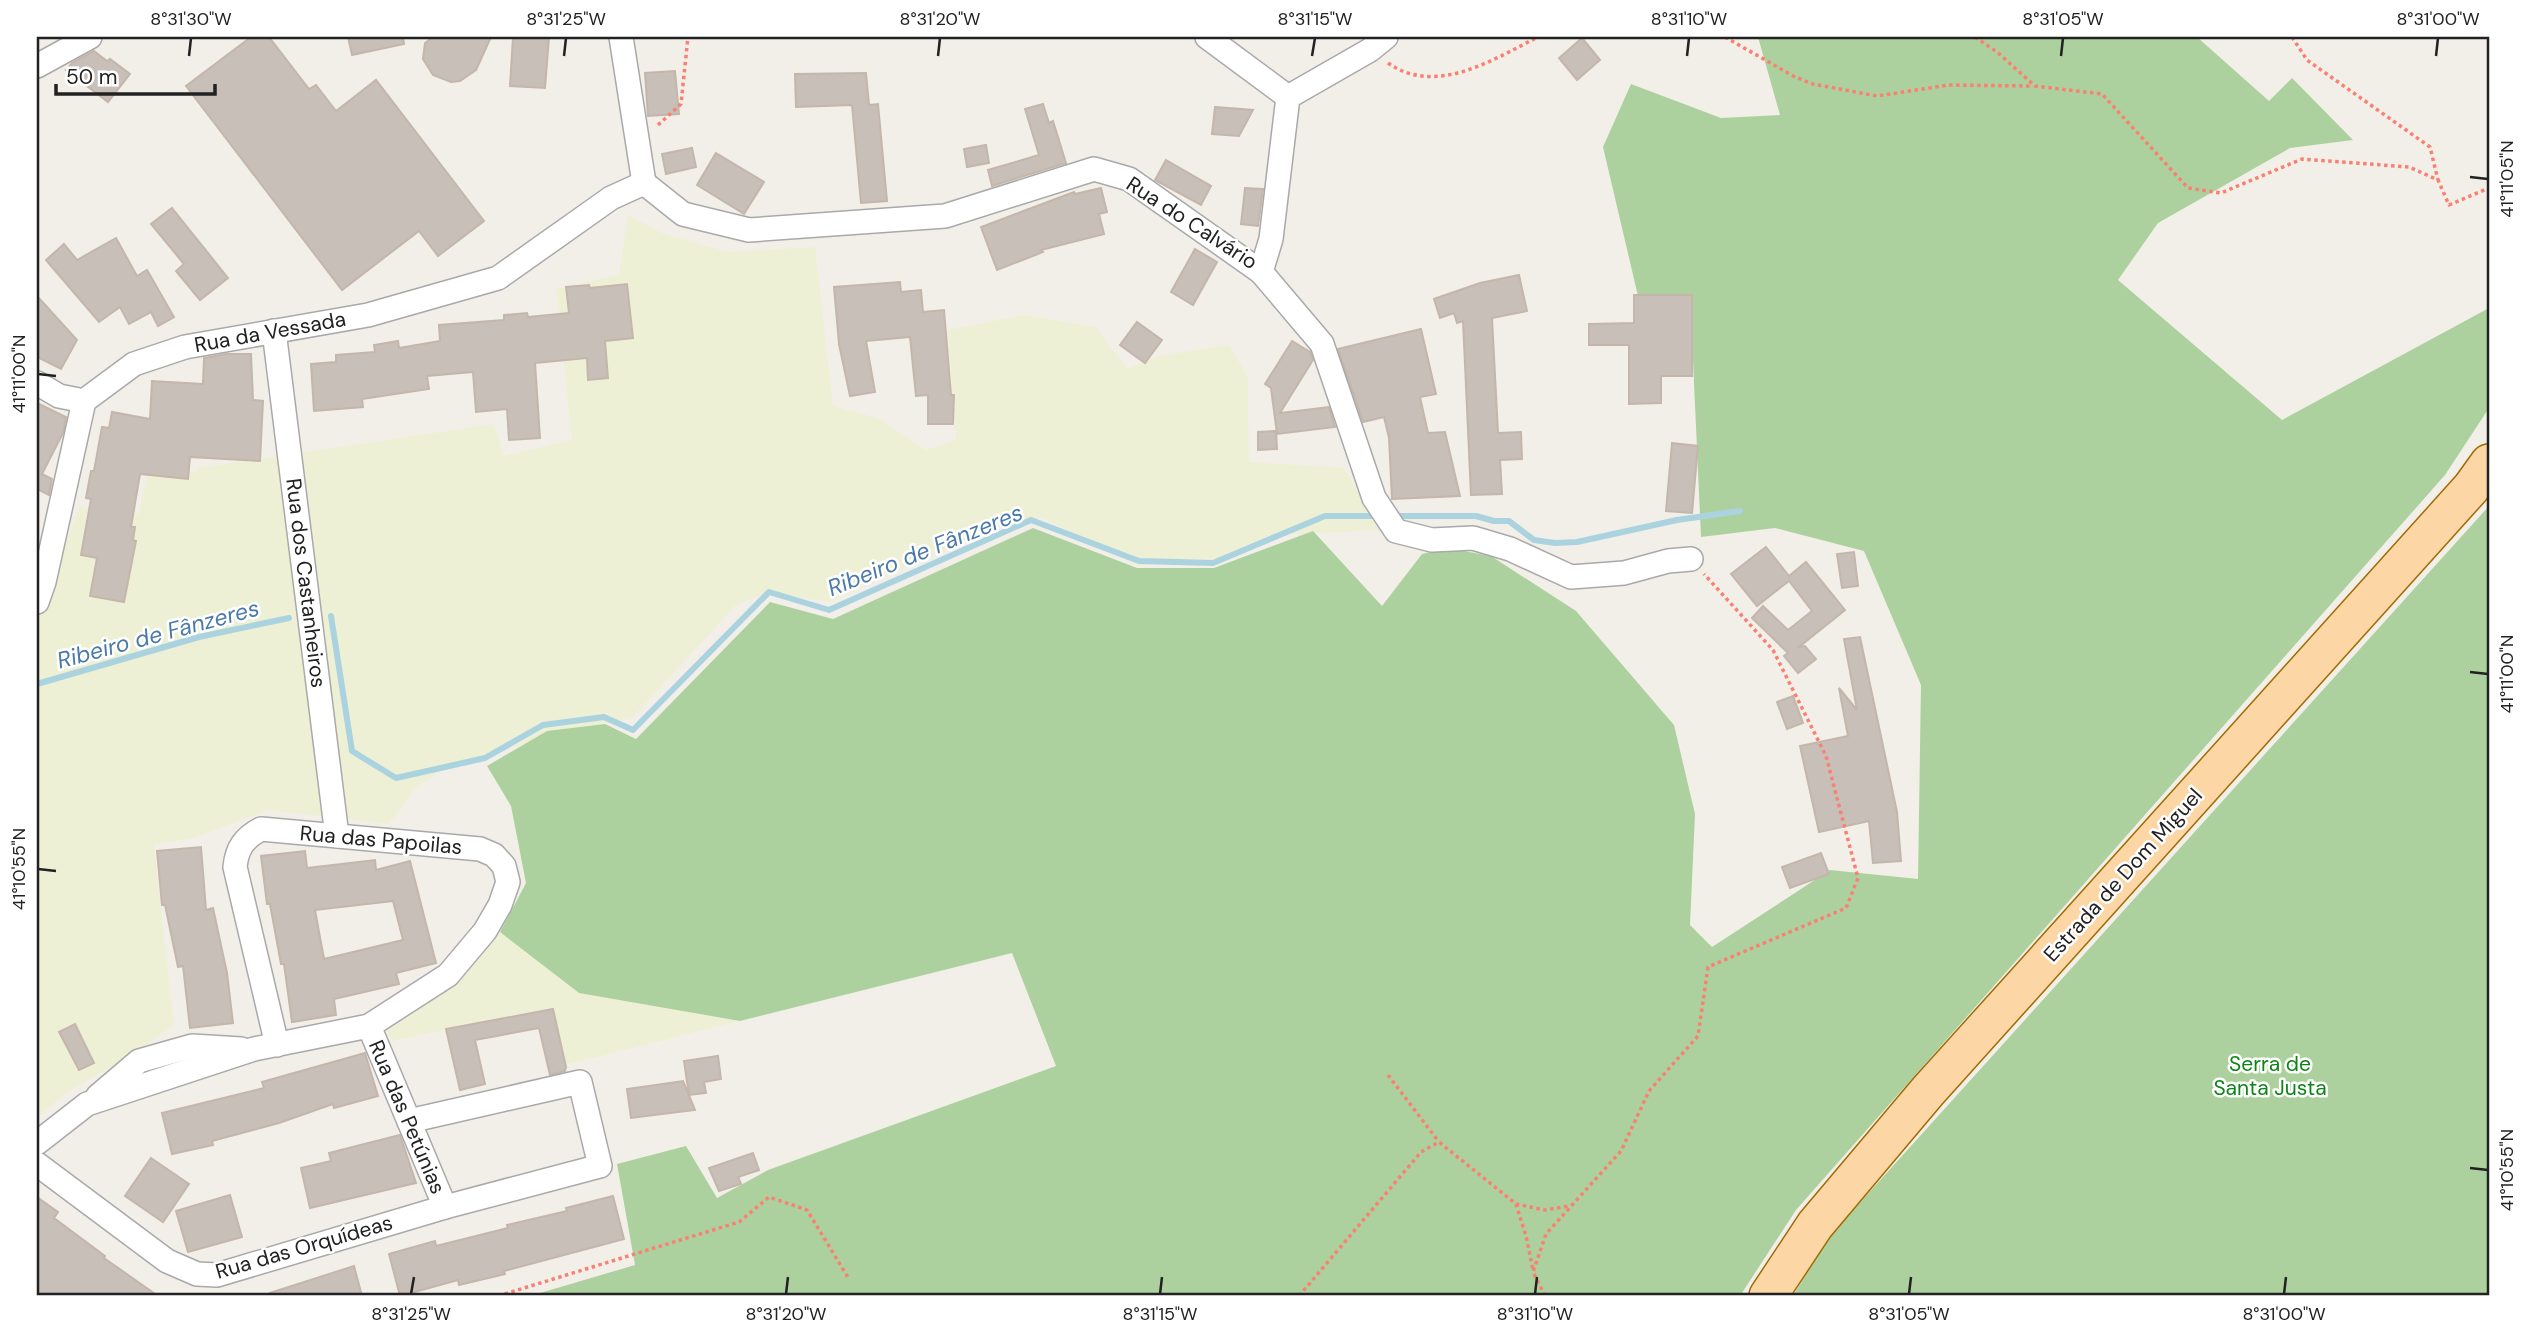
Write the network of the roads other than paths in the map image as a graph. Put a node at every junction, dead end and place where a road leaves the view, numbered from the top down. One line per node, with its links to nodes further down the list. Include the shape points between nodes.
1 (90, 37): 5 (street)
2 (621, 37): 7 (street)
3 (1207, 37): 6 (street)
4 (1378, 43): 6 (street)
5 (37, 66)
6 (1288, 97): 8 (street, Rua do Calvário, via 1271,239)
7 (644, 183): 8 (street, Rua do Calvário, via 683,214 749,230 945,216 1094,169 1129,179); 9 (street, Rua da Vessada, via 611,198 498,278 368,315)
8 (1261, 272): 13 (street, via 1322,344 1374,498 1396,531 1432,540 1472,538 1510,549 1571,577 1624,573)
9 (274, 331): 11 (street, Rua da Vessada, via 186,346 134,364); 15 (street, Rua dos Castanheiros)
10 (37, 383): 11 (street, via 59,396)
11 (84, 401): 14 (street)
12 (2489, 463): 22 (main road, Estrada de Dom Miguel, via 1928,1091 1815,1225)
13 (1691, 559)
14 (37, 602)
15 (337, 836): 16 (street, Rua das Papoilas, via 480,849 504,866 508,883 485,931 448,975); 17 (street, Rua das Papoilas, via 261,829 248,836 236,853 234,867)
16 (369, 1026): 17 (street); 18 (street, Rua das Petúnias)
17 (277, 1045): 19 (street, via 254,1049 192,1046 139,1060)
18 (409, 1121): 21 (street, Rua das Petúnias); 21 (street, Rua das Orquídeas, via 580,1082 600,1166)
19 (37, 1143)
20 (37, 1164): 21 (street, Rua das Orquídeas, via 167,1261 197,1274 216,1275)
21 (445, 1207)
22 (1768, 1296)

